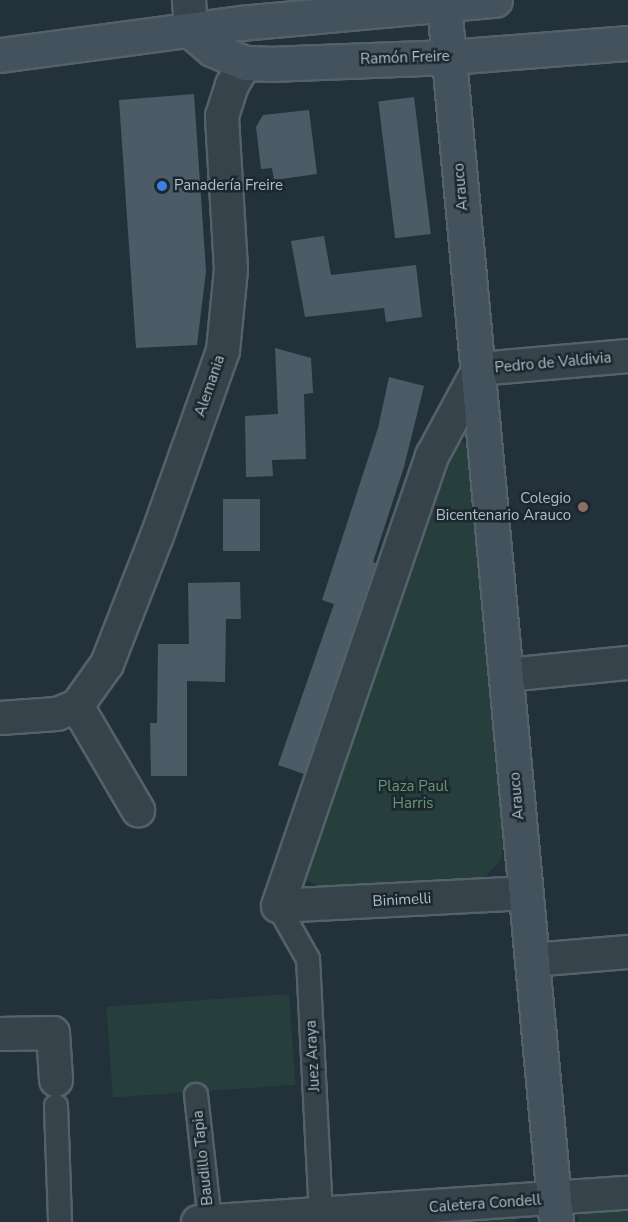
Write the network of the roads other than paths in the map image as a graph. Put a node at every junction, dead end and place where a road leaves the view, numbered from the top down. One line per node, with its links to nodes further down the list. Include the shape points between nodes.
1 (495, 0): 2 (main road)
2 (444, 5): 4 (main road); 7 (main road, Arauco)
3 (190, 16): 4 (main road); 6 (main road); 8 (main road, Ramón Freire, via 212,49)
4 (296, 17): 8 (main road, via 261,41)
5 (628, 43): 7 (main road, Ramón Freire)
6 (0, 55)
7 (449, 57): 8 (main road, Ramón Freire); 10 (main road, Arauco)
8 (245, 63): 13 (street, Alemania, via 232,84 222,116 231,269 223,351 107,664)
9 (628, 356): 10 (street, Pedro de Valdivia)
10 (479, 369): 12 (main road, Arauco); 17 (street, via 432,456)
11 (628, 663): 12 (street)
12 (507, 675): 16 (main road, Arauco)
13 (77, 706): 14 (street, via 57,714); 15 (street)
14 (0, 718)
15 (138, 810)
16 (526, 893): 17 (street, Binimelli); 19 (main road, Arauco)
17 (278, 906): 25 (street, Juez Araya, via 308,960)
18 (628, 952): 19 (street)
19 (532, 960): 24 (main road, Arauco)
20 (0, 1034): 21 (street, via 53,1033)
21 (56, 1093): 27 (street)
22 (196, 1095): 26 (street, Baudillo Tapia)
23 (628, 1193): 24 (street, Caletera Condell)
24 (555, 1211): 25 (street, Caletera Condell)
25 (321, 1214): 26 (street, Caletera Condell)
26 (210, 1221): 28 (street, Caletera Condell)
27 (60, 1222)
28 (198, 1222)

